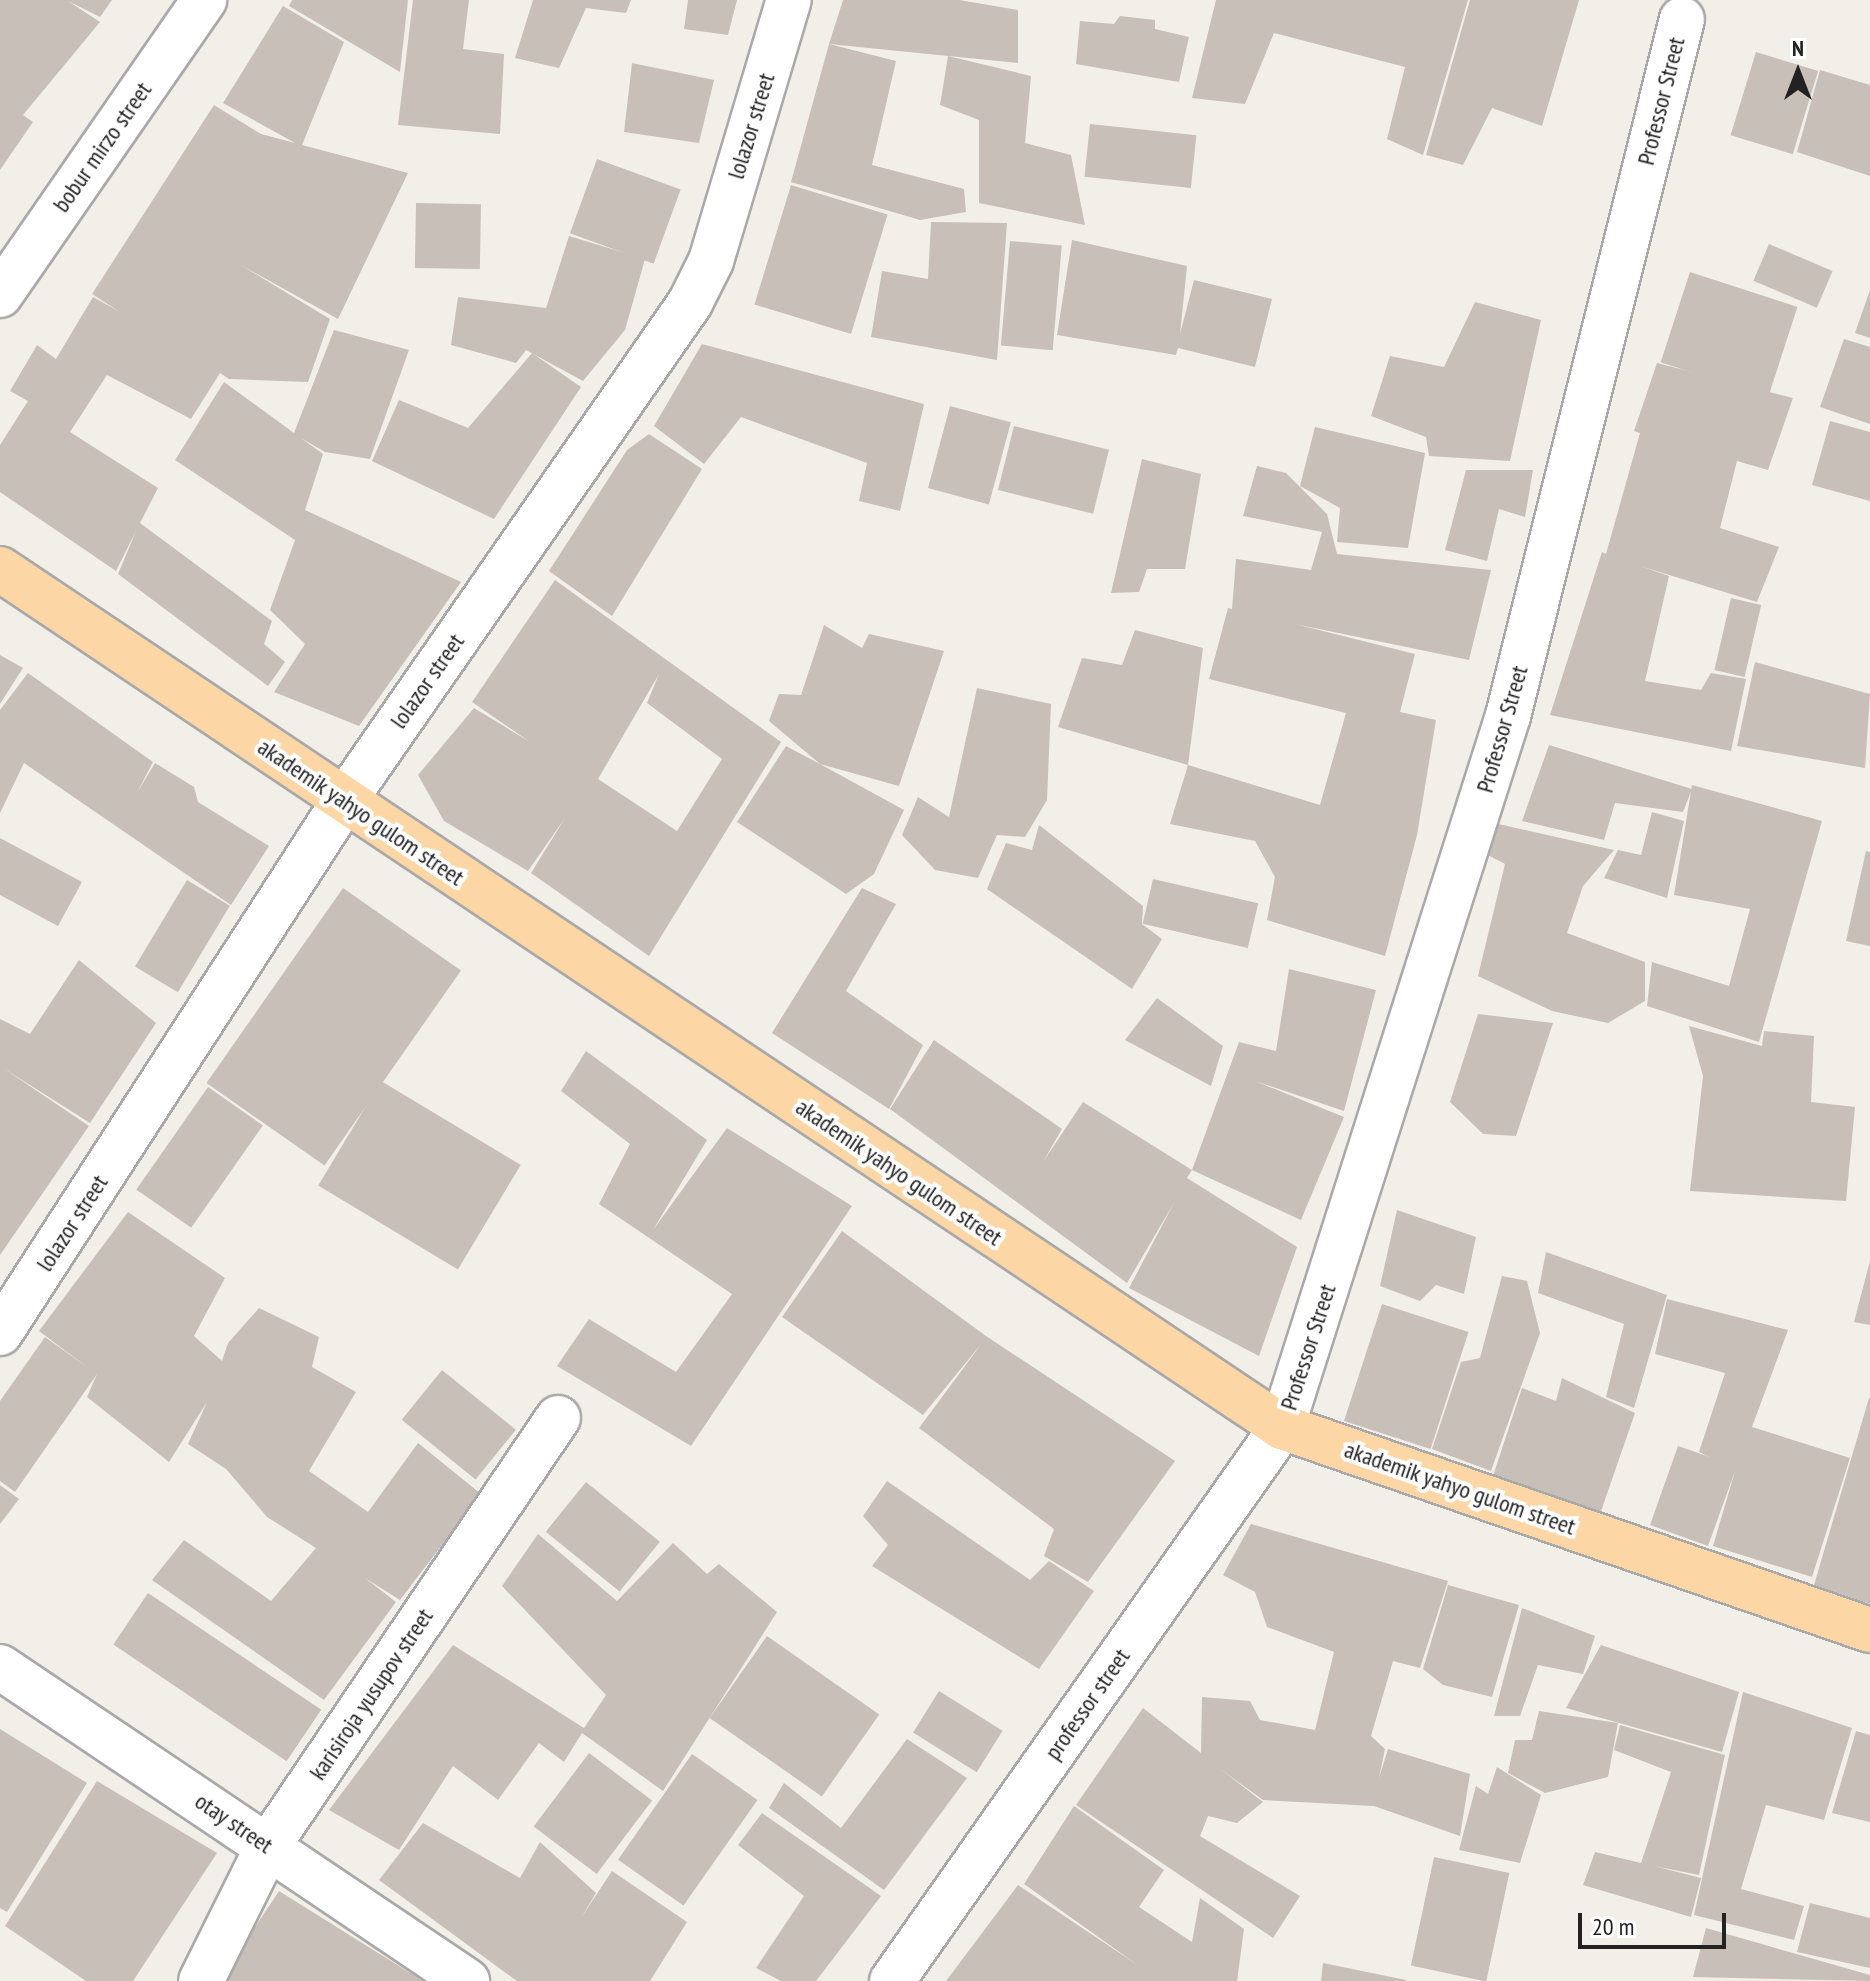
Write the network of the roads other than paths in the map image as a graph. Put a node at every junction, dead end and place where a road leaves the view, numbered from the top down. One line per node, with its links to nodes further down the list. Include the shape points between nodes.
1 (204, 0): 4 (street, bobur mirzo street)
2 (789, 0): 6 (street, lolazor street, via 711,261 690,303)
3 (1682, 19): 9 (street, Professor Street, via 1508,716)
4 (0, 295)
5 (0, 569): 6 (main road, akademik yahyo gulom street)
6 (344, 801): 7 (street, lolazor street); 9 (main road, akademik yahyo gulom street)
7 (0, 1333)
8 (558, 1418): 12 (street, karisiroja yusupov street)
9 (1282, 1427): 10 (main road, akademik yahyo gulom street); 15 (street, professor street)
10 (1870, 1630)
11 (0, 1667): 12 (street, otay street)
12 (268, 1846): 13 (street, karisiroja yusupov street); 14 (street, otay street)
13 (201, 1981)
14 (467, 1981)
15 (892, 1981)

